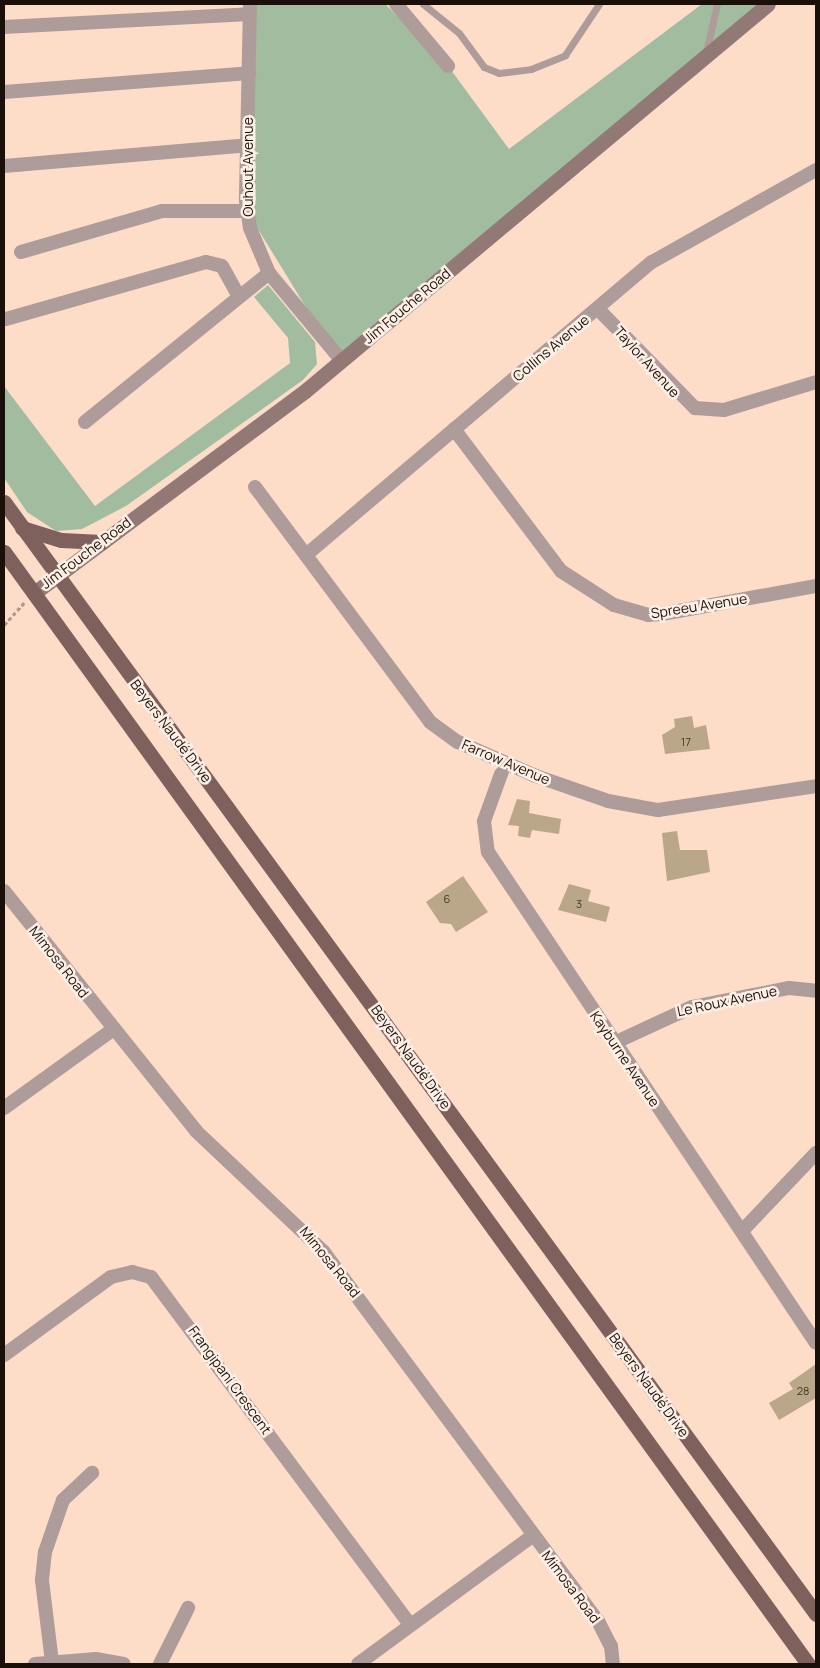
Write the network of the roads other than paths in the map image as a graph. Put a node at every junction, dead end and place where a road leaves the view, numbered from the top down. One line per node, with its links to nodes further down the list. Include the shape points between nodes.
1 (396, 4): 9 (street)
2 (423, 4): 3 (lane, via 459,33 484,67 499,74 531,68 565,55)
3 (599, 4)
4 (717, 4): 8 (lane)
5 (768, 4): 8 (street, Jim Fouche Road)
6 (250, 9): 7 (street); 10 (street, Ouhout Avenue)
7 (4, 28)
8 (706, 55): 21 (street, Jim Fouche Road)
9 (448, 66)
10 (249, 73): 11 (street); 12 (street, Ouhout Avenue)
11 (4, 92)
12 (247, 145): 13 (street); 15 (street, Ouhout Avenue)
13 (4, 166)
14 (816, 170): 19 (street, Collins Avenue, via 674,247)
15 (246, 211): 16 (street, via 162,210); 17 (street, Ouhout Avenue)
16 (21, 252)
17 (269, 273): 18 (street); 21 (street, Ouhout Avenue)
18 (239, 297): 20 (street, via 222,266 206,262); 23 (street)
19 (598, 309): 22 (street, Taylor Avenue, via 695,408 724,410); 24 (street, Collins Avenue)
20 (6, 319)
21 (342, 361): 28 (street, Jim Fouche Road)
22 (816, 382)
23 (85, 422)
24 (454, 430): 30 (street, Collins Avenue); 32 (street, Spreeu Avenue, via 561,571 614,605 648,615 662,614)
25 (255, 487): 30 (street, Farrow Avenue)
26 (4, 502): 27 (main road, Beyers Naudé Drive)
27 (22, 528): 28 (main road, via 61,540); 31 (main road, Beyers Naudé Drive)
28 (102, 542): 31 (street, Jim Fouche Road)
29 (4, 552): 33 (main road)
30 (306, 555): 34 (street, Farrow Avenue, via 430,722 458,742)
31 (55, 576): 33 (street, Jim Fouche Road); 48 (main road, Beyers Naudé Drive, via 249,834)
32 (816, 586)
33 (34, 593): 56 (main road)
34 (505, 763): 35 (street, Farrow Avenue, via 608,801 658,810); 39 (street, Kayburne Avenue, via 484,821 488,852)
35 (816, 786)
36 (4, 891): 38 (street, Mimosa Road)
37 (816, 991): 39 (street, Le Roux Avenue, via 789,988 692,1007)
38 (112, 1030): 40 (street); 46 (street, Mimosa Road, via 196,1131 323,1251)
39 (614, 1043): 42 (street, Kayburne Avenue)
40 (4, 1108)
41 (816, 1153): 42 (street)
42 (742, 1231): 43 (street, Kayburne Avenue)
43 (816, 1343)
44 (4, 1355): 49 (street, Frangipani Crescent, via 111,1278 132,1272 151,1277)
45 (92, 1473): 50 (street, via 63,1500 45,1552 42,1580)
46 (532, 1536): 49 (street); 55 (street, Mimosa Road, via 598,1621 611,1646)
47 (188, 1608): 54 (street)
48 (816, 1614)
49 (410, 1625): 51 (street)
50 (52, 1662): 52 (street); 53 (street, via 96,1659)
51 (363, 1663)
52 (35, 1664)
53 (124, 1664)
54 (160, 1664)
55 (613, 1664)
56 (808, 1664)

